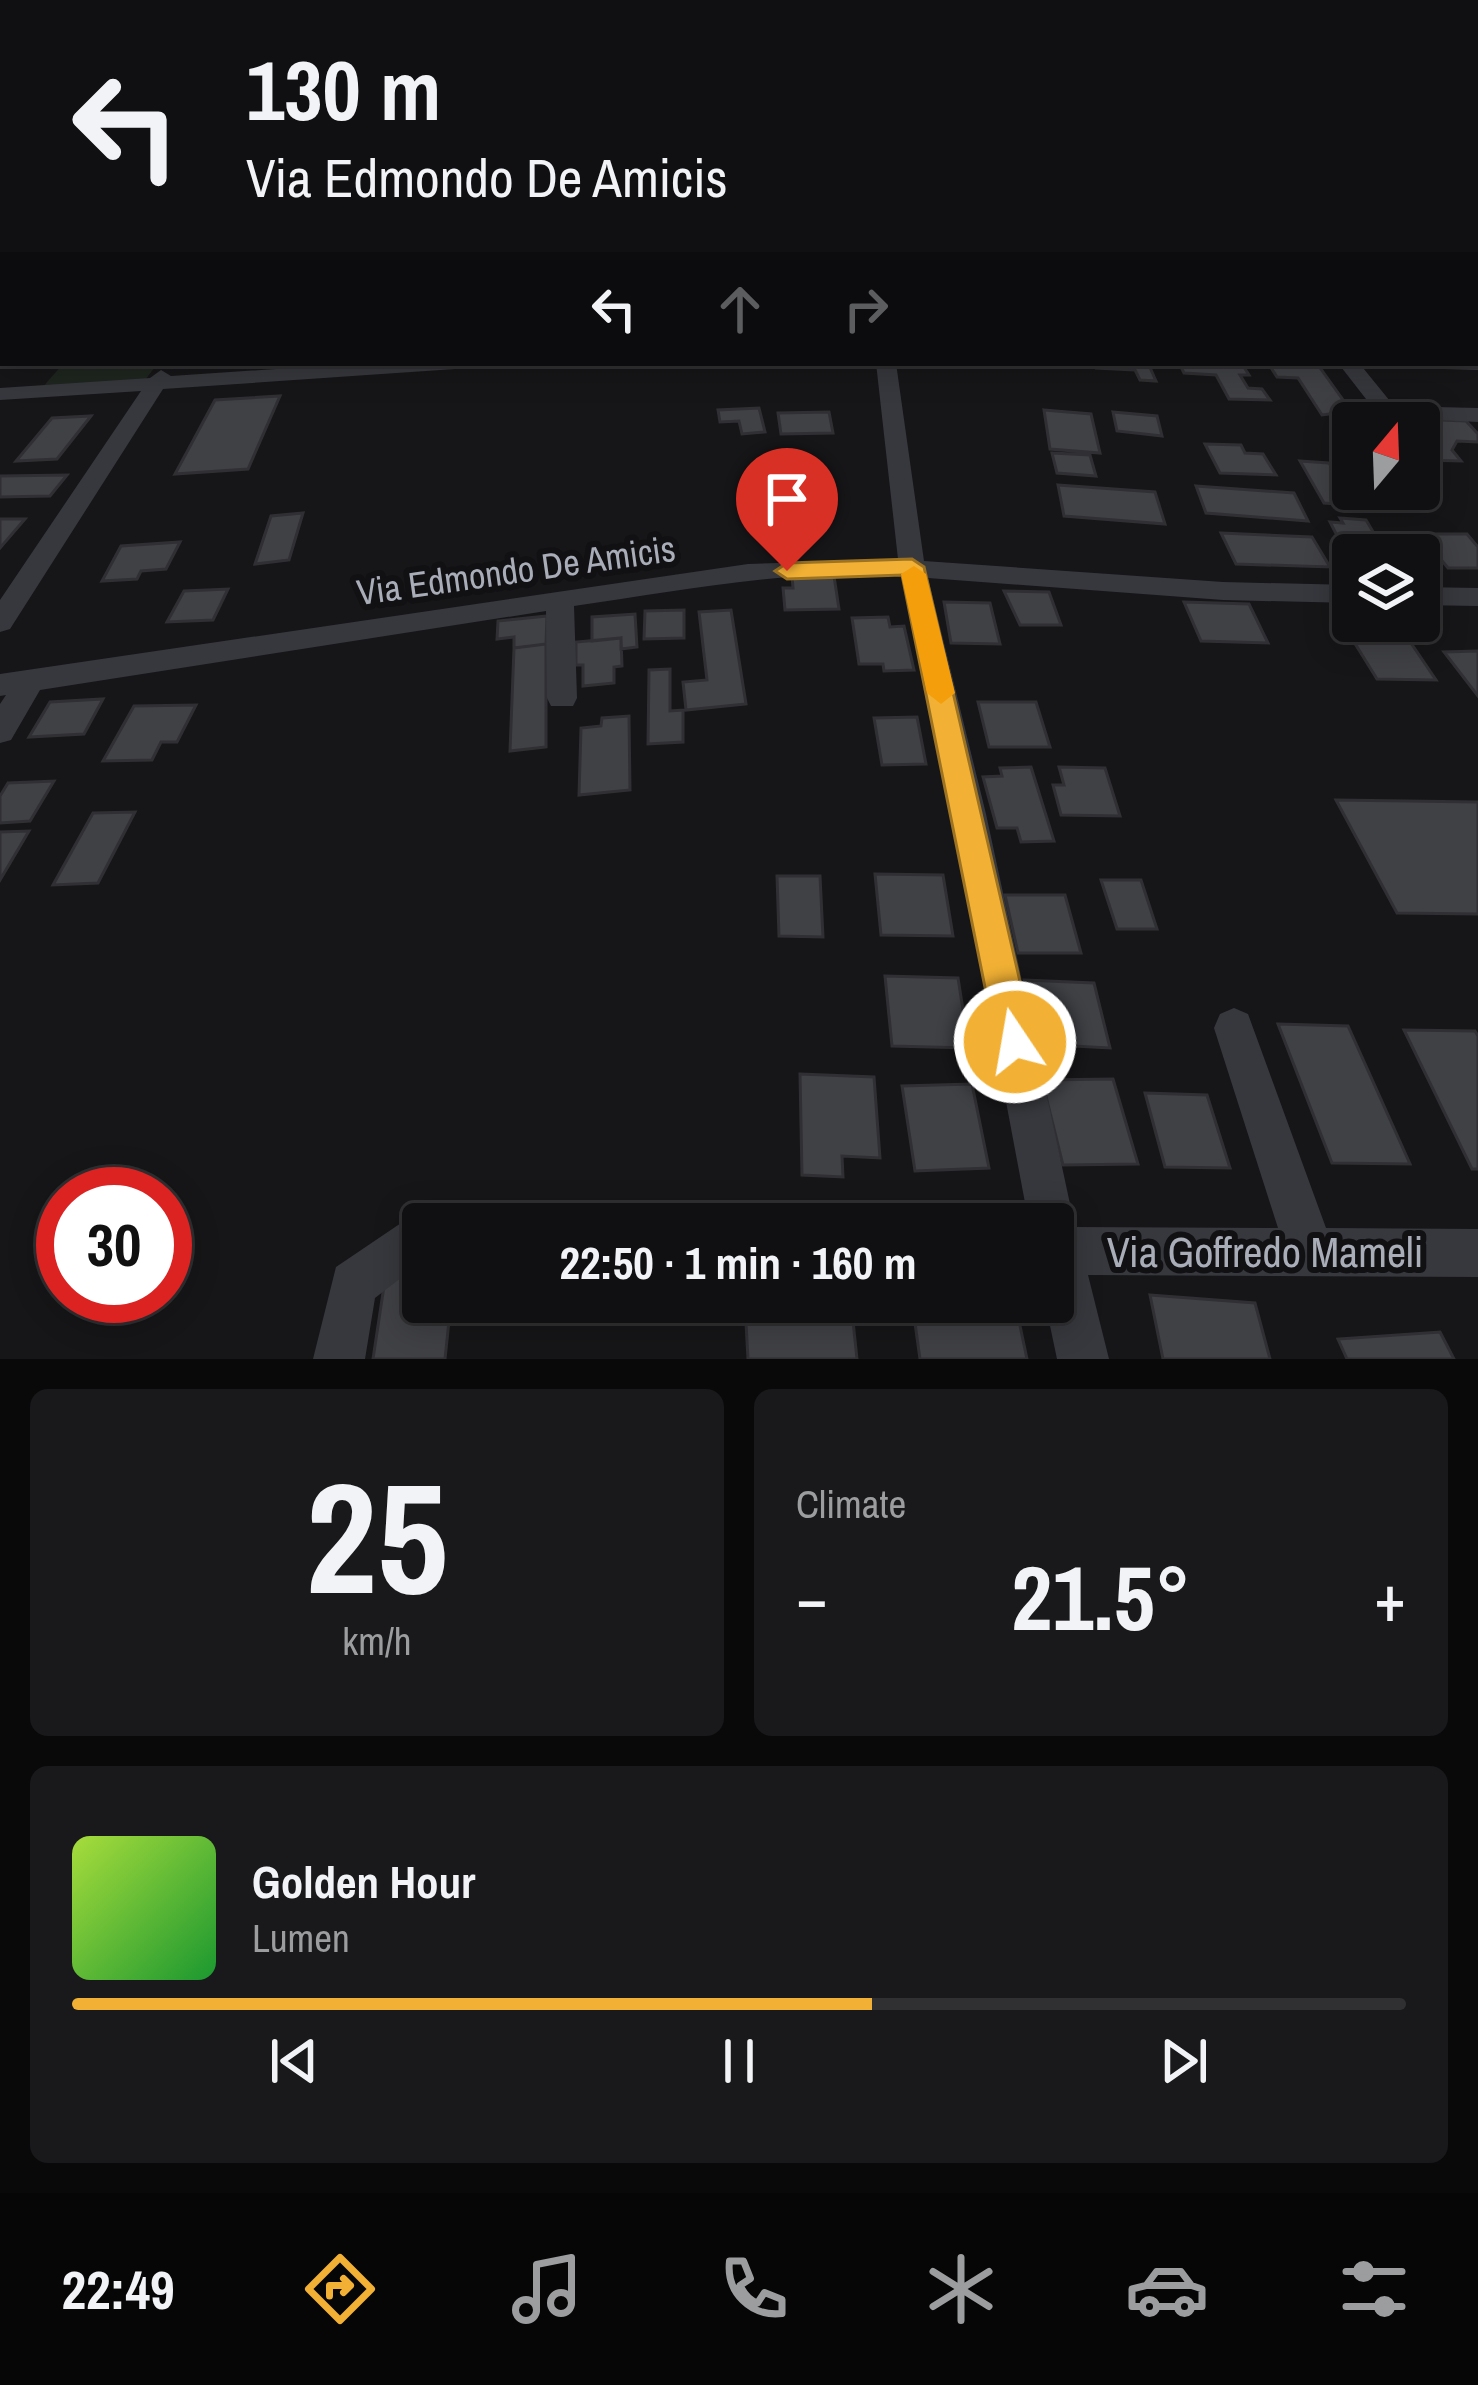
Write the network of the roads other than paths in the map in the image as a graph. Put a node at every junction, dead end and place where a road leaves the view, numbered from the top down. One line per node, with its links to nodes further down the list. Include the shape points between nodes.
1 (375, 366): 4 (street)
2 (886, 366): 7 (street)
3 (1350, 366): 6 (street, via 1388,412)
4 (162, 374): 5 (street); 12 (street)
5 (0, 394)
6 (1478, 415)
7 (912, 567): 8 (street, Via Edmondo De Amicis); 11 (street, Via Edmondo De Amicis, via 748,573); 17 (street)
8 (1332, 594)
9 (1440, 596): 10 (street)
10 (1478, 597)
11 (560, 599): 13 (street, Via Edmondo De Amicis); 14 (street)
12 (0, 622)
13 (16, 682): 15 (street)
14 (562, 698)
15 (0, 730)
16 (1234, 1028): 20 (street)
17 (1047, 1203)
18 (1074, 1239): 20 (street, Via Goffredo Mameli)
19 (402, 1252): 23 (street, via 353,1284)
20 (1310, 1252): 21 (street, Via Goffredo Mameli)
21 (1478, 1253)
22 (1074, 1321): 24 (street)
23 (339, 1359)
24 (1083, 1359)

